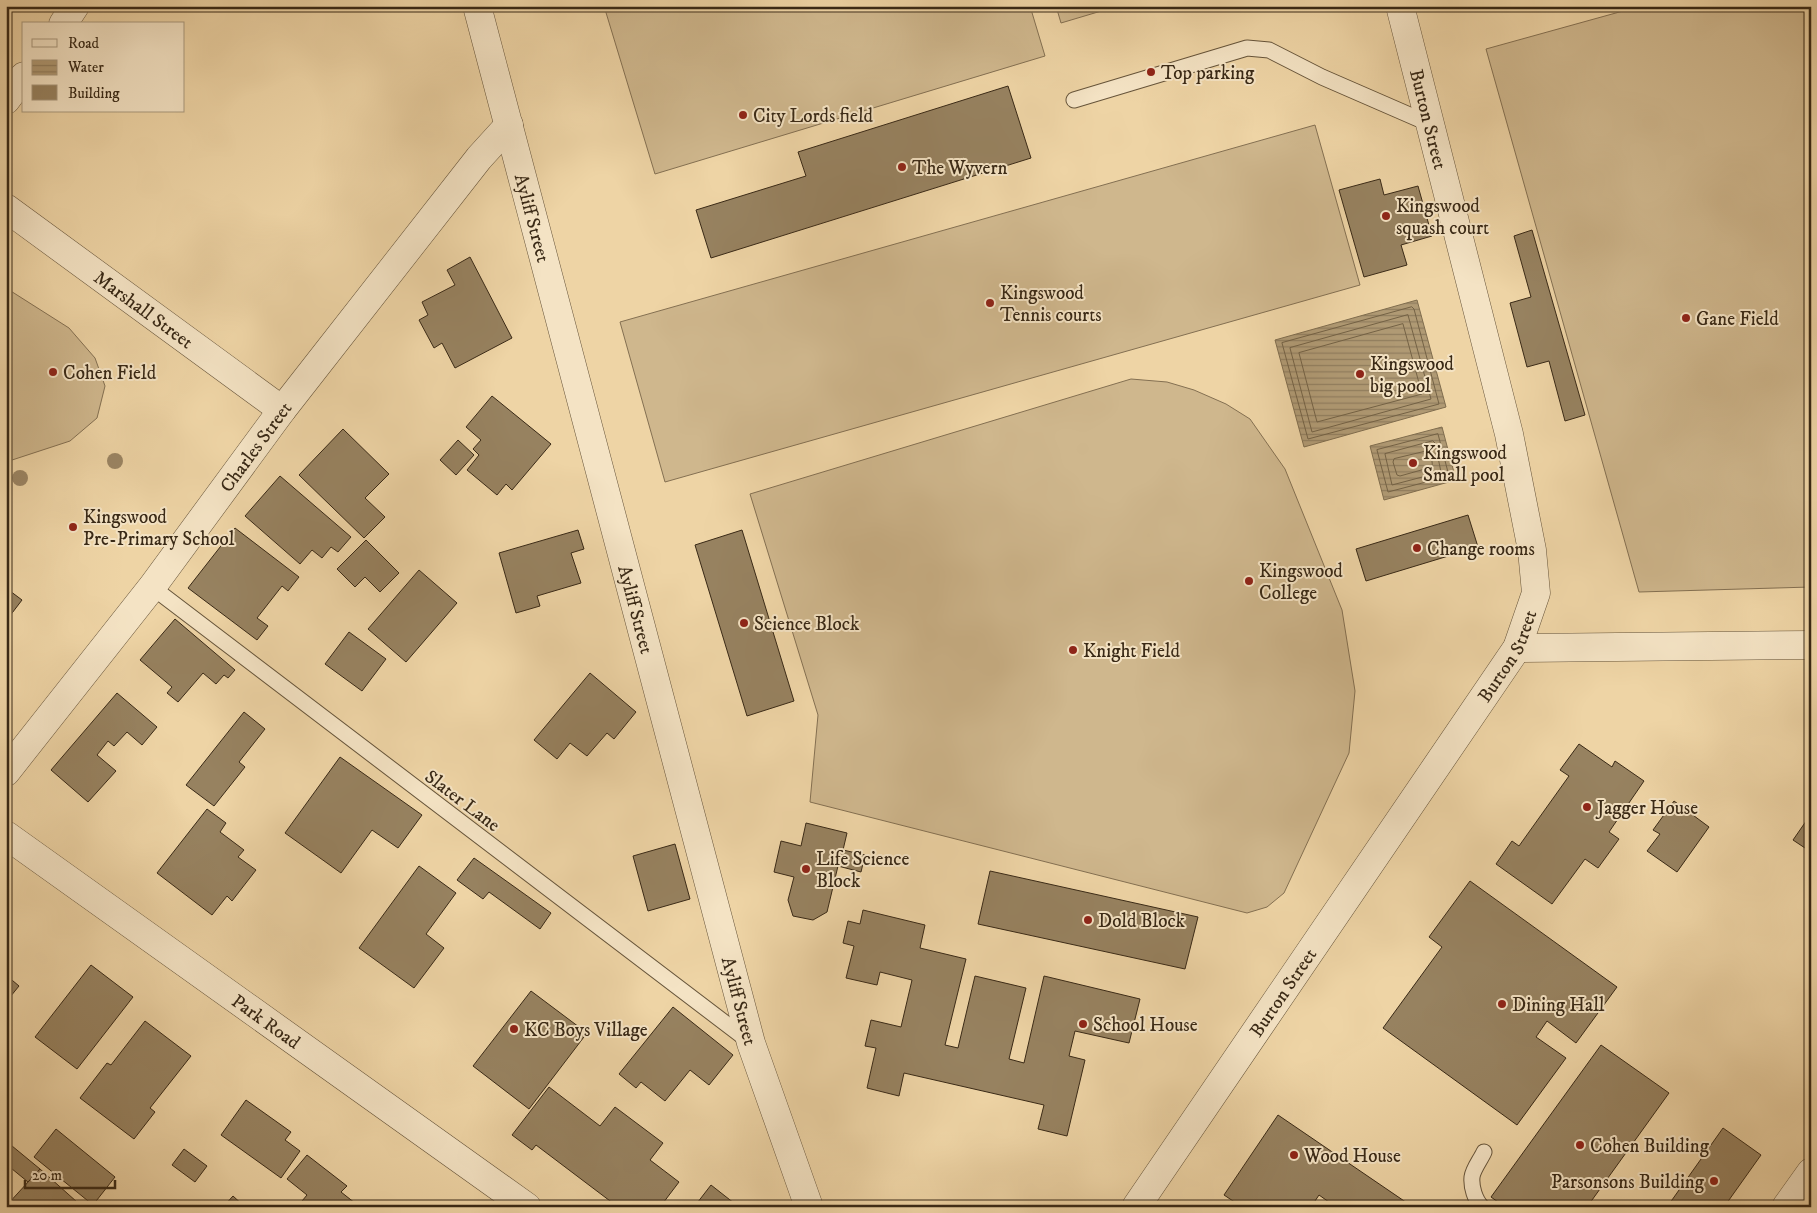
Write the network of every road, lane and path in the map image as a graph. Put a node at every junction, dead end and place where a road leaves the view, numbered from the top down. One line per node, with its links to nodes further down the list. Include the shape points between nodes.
1 (76, 6): 4 (street)
2 (477, 6): 9 (street, Ayliff Street)
3 (1408, 8): 8 (street, Burton Street)
4 (64, 22)
5 (22, 79): 6 (street)
6 (6, 100)
7 (1074, 100): 8 (lane, via 1246,48 1269,50)
8 (1430, 124): 14 (street, Burton Street, via 1509,434 1532,550 1536,593)
9 (508, 125): 11 (street, Charles Street); 17 (street, Ayliff Street)
10 (6, 208): 11 (street, Marshall Street)
11 (282, 410): 12 (street, Charles Street)
12 (152, 588): 15 (street, Charles Street); 17 (lane, Slater Lane)
13 (1811, 645): 14 (street)
14 (1518, 648): 22 (street, Burton Street)
15 (6, 772)
16 (6, 835): 20 (street, Park Road)
17 (751, 1044): 21 (street, Ayliff Street)
18 (1484, 1152): 23 (lane, via 1472,1177 1473,1191)
19 (1811, 1172): 24 (street)
20 (526, 1207)
21 (808, 1207)
22 (1136, 1207)
23 (1482, 1207)
24 (1786, 1207)

